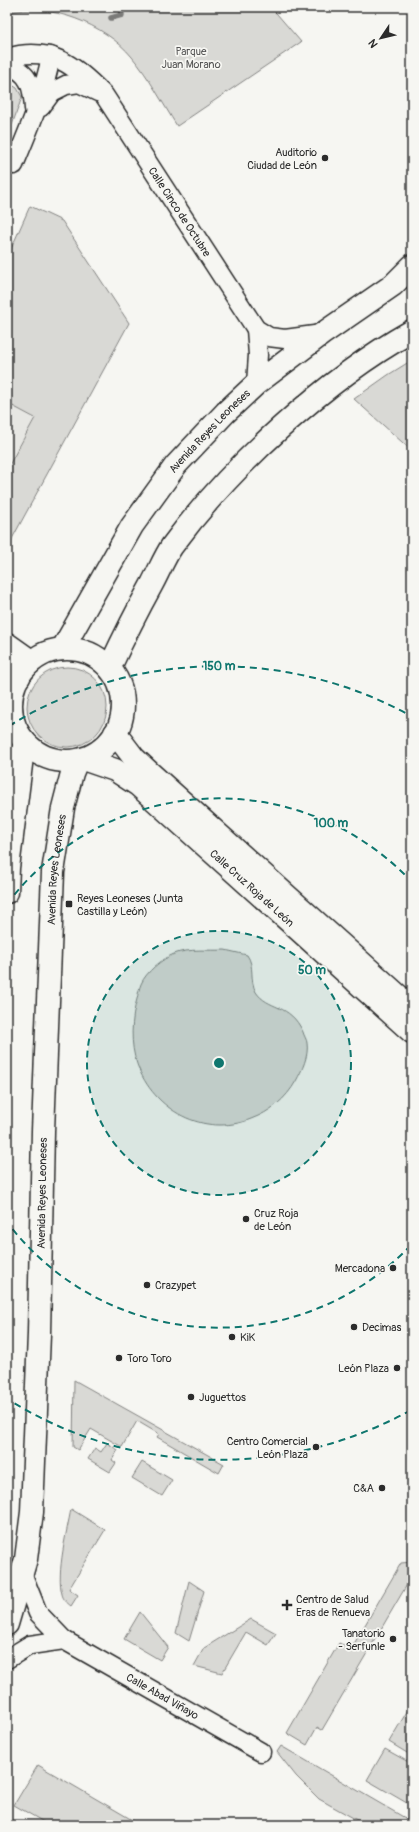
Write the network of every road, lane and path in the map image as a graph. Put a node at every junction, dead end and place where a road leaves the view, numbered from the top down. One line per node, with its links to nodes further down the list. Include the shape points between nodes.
1 (51, 56): 2 (street, Calle Cinco de Octubre, via 31,53); 4 (street, Calle Cinco de Octubre, via 84,74); 5 (street)
2 (7, 58)
3 (7, 66): 5 (street, via 16,68 27,79 32,88)
4 (104, 95): 5 (street, via 79,83 66,85 52,92); 8 (street, Calle Cinco de Octubre)
5 (35, 116): 6 (street, via 14,165)
6 (7, 162)
7 (412, 266): 10 (main road, Avenida Reyes Leoneses, via 394,285)
8 (256, 329): 10 (street, via 269,337); 11 (street, Calle Cinco de Octubre)
9 (412, 331): 14 (main road, via 386,346 326,389 253,454 210,501 172,547)
10 (322, 334): 11 (main road, Avenida Reyes Leoneses)
11 (256, 384): 13 (main road, Avenida Reyes Leoneses, via 176,465 132,526)
12 (7, 644): 15 (main road)
13 (63, 648): 14 (main road, via 83,651); 15 (main road, via 43,654)
14 (110, 667): 16 (main road, via 118,681 123,699 122,718)
15 (19, 668): 17 (main road, via 12,691 11,709 15,726)
16 (115, 733): 18 (main road, via 96,753); 22 (main road, Calle Cruz Roja de León, via 144,768)
17 (24, 741): 18 (main road, via 50,758); 19 (main road)
18 (80, 760): 23 (main road, Calle Cruz Roja de León, via 115,770 138,785); 24 (main road, Avenida Reyes Leoneses, via 72,773 63,808 52,872 32,1512)
19 (20, 770): 20 (street); 21 (main road)
20 (7, 805)
21 (7, 892)
22 (412, 1008)
23 (412, 1032)
24 (22, 1573): 25 (main road, Avenida Reyes Leoneses); 26 (street, Calle Abad Viñayo, via 38,1613)
25 (7, 1624)
26 (64, 1640): 27 (street, via 30,1645); 28 (street, Calle Abad Viñayo)
27 (7, 1659)
28 (261, 1752)

